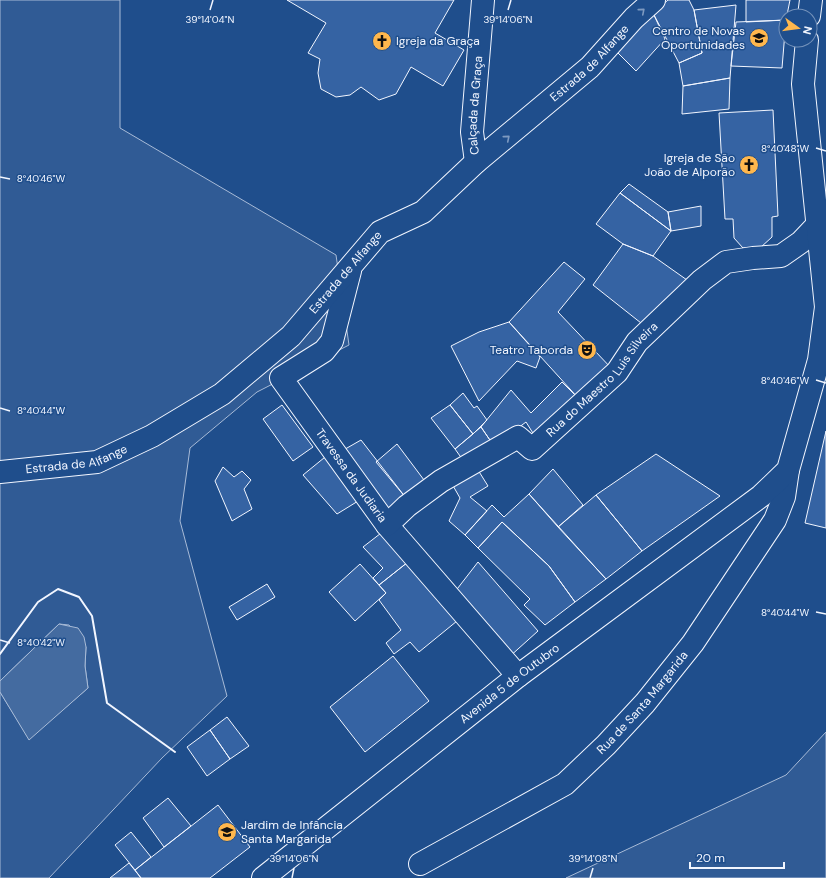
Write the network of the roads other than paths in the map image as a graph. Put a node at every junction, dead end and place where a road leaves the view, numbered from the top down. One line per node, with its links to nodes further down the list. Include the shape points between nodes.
1 (483, 0): 4 (street, Calçada da Graça, via 472,132)
2 (654, 0): 4 (street, Estrada de Alfange, one-way to 2, via 590,67 634,18)
3 (806, 48): 5 (street, Rua de Santa Margarida, via 803,84)
4 (476, 162): 6 (street, Estrada de Alfange, via 423,212 380,232)
5 (818, 224): 7 (street, Rua de Santa Margarida, via 825,314 819,360); 9 (street, Rua do Maestro Luis Silveira, via 801,242 781,256 726,262 679,301 637,342 617,372 532,449 518,437 441,481 407,506)
6 (352, 266): 8 (street, Estrada de Alfange, via 291,336 222,394 152,436 97,462); 9 (street, Travessa da Judiaria, via 332,340 324,351 281,378)
7 (788, 470): 10 (street, Avenida 5 de Outubro, via 761,496); 11 (street, Rua de Santa Margarida, via 784,497 775,520 692,643 645,703 606,745 565,784)
8 (0, 472)
9 (387, 526): 10 (street, Travessa da Judiaria)
10 (518, 676): 12 (street, Avenida 5 de Outubro)
11 (420, 864)
12 (264, 878)

